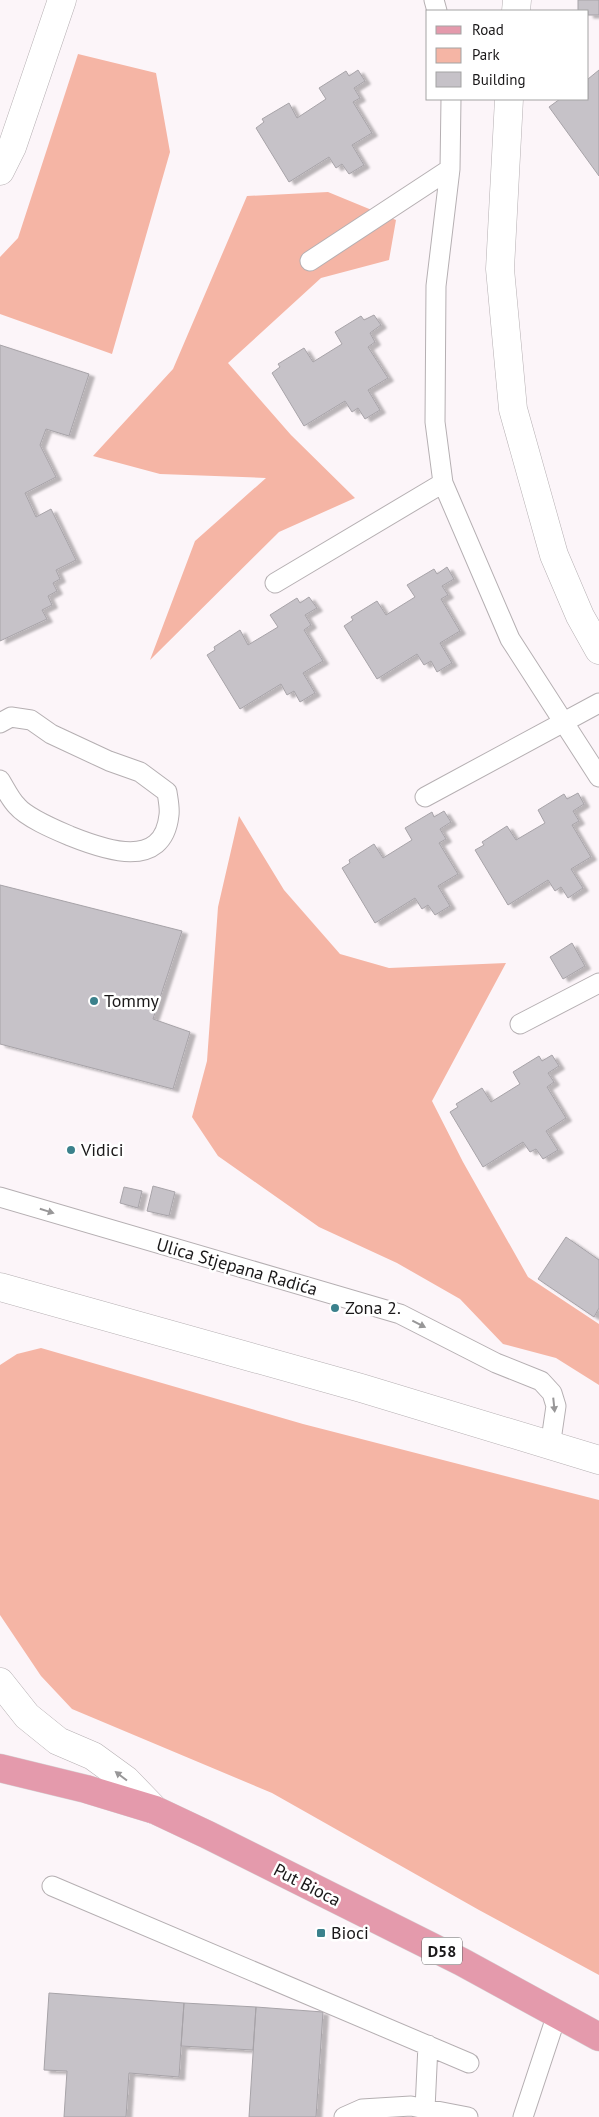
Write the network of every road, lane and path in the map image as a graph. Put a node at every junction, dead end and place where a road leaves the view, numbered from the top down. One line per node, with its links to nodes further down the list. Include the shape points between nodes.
1 (62, 0): 5 (street, via 12,147)
2 (451, 100): 4 (lane)
3 (509, 100): 9 (street, via 500,269 513,409 554,555 580,616)
4 (450, 170): 6 (lane); 7 (lane, via 436,286 435,422)
5 (0, 171)
6 (310, 261)
7 (443, 483): 8 (lane); 11 (lane, via 510,639)
8 (275, 583)
9 (599, 650)
10 (599, 703): 11 (lane)
11 (564, 722): 13 (lane); 15 (lane)
12 (0, 723): 14 (lane, via 11,717 31,720 51,734 140,772 167,792 170,814 163,836 147,851 128,853 90,844 50,828 18,807)
13 (599, 777)
14 (0, 780)
15 (425, 798)
16 (599, 983): 17 (lane)
17 (520, 1024)
18 (0, 1197): 20 (lane, Ulica Stjepana Radića, one-way to 20, via 400,1314 496,1363 541,1381 552,1393 556,1406)
19 (0, 1287): 20 (street, via 361,1388)
20 (550, 1447): 21 (street)
21 (599, 1460)
22 (0, 1682): 24 (street, one-way to 22, via 126,1780 93,1756 58,1742 28,1716)
23 (0, 1768): 24 (main road, Put Bioca / D58)
24 (155, 1810): 26 (main road, Put Bioca / D58, via 462,1962)
25 (52, 1886): 28 (lane)
26 (557, 2014): 27 (main road, Put Bioca / D58); 33 (lane)
27 (599, 2037)
28 (428, 2045): 29 (lane); 30 (lane)
29 (469, 2062)
30 (425, 2109): 31 (lane, via 411,2106 362,2109); 32 (lane)
31 (344, 2117)
32 (468, 2117)
33 (523, 2117)

